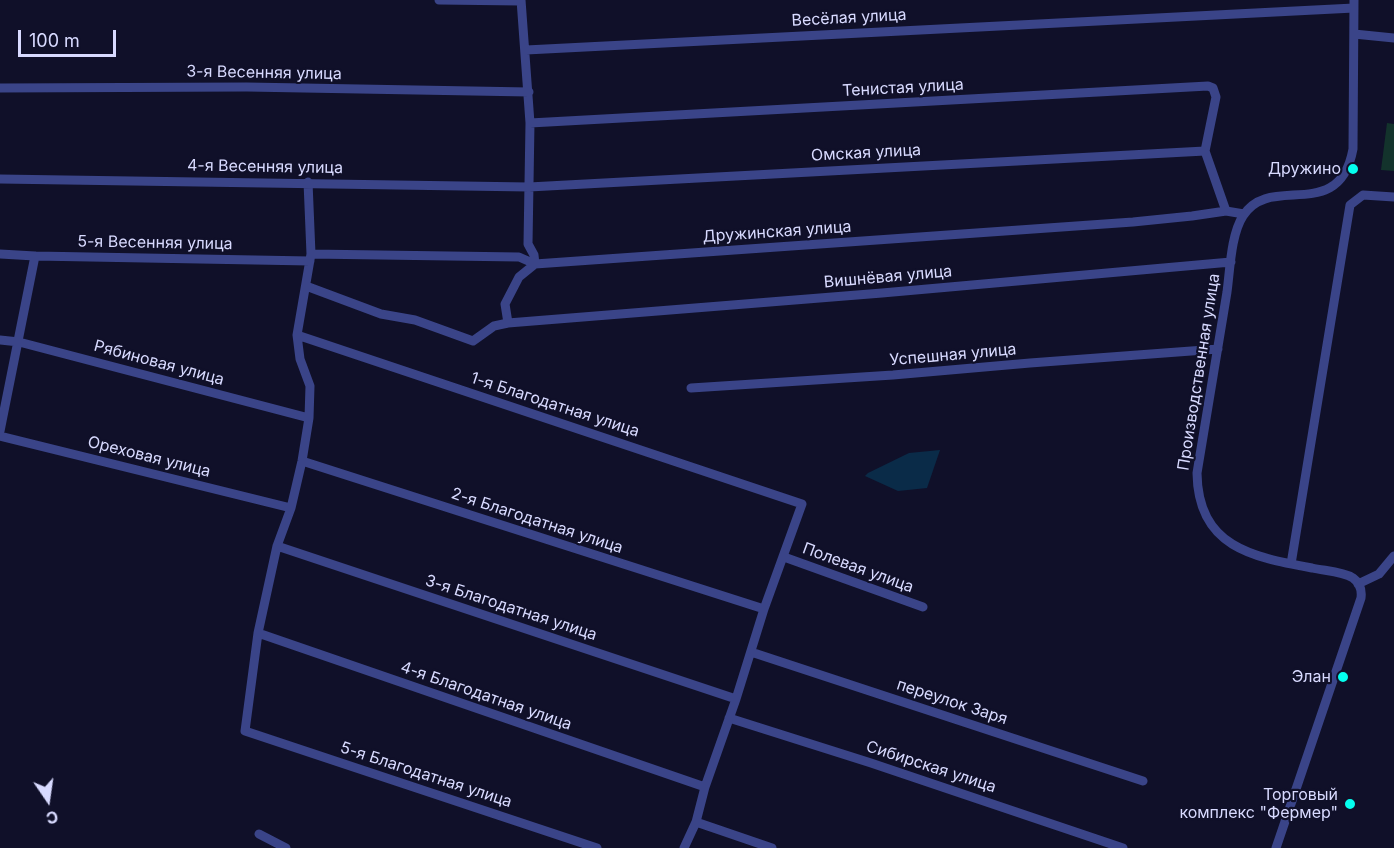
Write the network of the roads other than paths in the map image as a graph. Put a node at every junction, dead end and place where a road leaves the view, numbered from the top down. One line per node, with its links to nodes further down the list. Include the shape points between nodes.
1 (439, 0): 2 (street)
2 (511, 1): 3 (street)
3 (521, 1): 7 (street)
4 (1354, 4): 5 (street); 7 (street, Весёлая улица)
5 (1354, 34): 6 (street); 17 (street, via 1353,149 1344,176 1324,190 1255,203)
6 (1394, 38)
7 (526, 50): 9 (street)
8 (0, 88): 9 (street, 3-я Весенняя улица)
9 (529, 92): 10 (street)
10 (530, 123): 11 (street, Тенистая улица, via 1208,86 1216,97); 14 (street)
11 (1205, 151): 14 (street, Омская улица); 16 (street)
12 (0, 179): 13 (street, 4-я Весенняя улица)
13 (308, 182): 14 (street, 4-я Весенняя улица); 20 (street)
14 (529, 186): 22 (street, via 528,244)
15 (1394, 197): 38 (street, via 1363,195 1353,202)
16 (1226, 211): 17 (street, Дружинская улица); 22 (street, Дружинская улица, via 1133,222)
17 (1244, 214): 21 (street, Производственная улица)
18 (0, 254): 19 (street, 5-я Весенняя улица)
19 (35, 256): 20 (street, 5-я Весенняя улица); 27 (street)
20 (311, 257): 22 (street, Дружинская улица, via 519,257); 23 (street)
21 (1231, 262): 24 (street, Вишнёвая улица); 28 (street, Производственная улица)
22 (535, 264): 24 (street, via 519,278 506,304)
23 (306, 286): 24 (street, via 381,314 415,320 473,341 494,326); 25 (street)
24 (508, 323)
25 (297, 335): 30 (street, via 300,359 310,386); 37 (street, 1-я Благодатная улица, via 802,504)
26 (0, 340): 27 (street, Рябиновая улица)
27 (19, 342): 30 (street, Рябиновая улица); 31 (street)
28 (1218, 349): 29 (street, Успешная улица); 38 (street, Производственная улица, via 1197,493 1214,529 1226,541 1239,549)
29 (691, 388)
30 (309, 418): 33 (street)
31 (0, 431)
32 (0, 436): 34 (street, Ореховая улица)
33 (302, 461): 34 (street); 41 (street, 2-я Благодатная улица)
34 (291, 508): 35 (street)
35 (277, 546): 42 (street); 44 (street, 3-я Благодатная улица)
36 (1394, 556): 39 (street, via 1379,574)
37 (784, 557): 40 (street, Полевая улица); 41 (street)
38 (1291, 564): 39 (street, Производственная улица, via 1344,574)
39 (1358, 584): 55 (street, via 1361,598)
40 (923, 607)
41 (764, 609): 43 (street)
42 (258, 633): 47 (street, 4-я Благодатная улица); 51 (street, 5-я Благодатная улица, via 245,731)
43 (751, 652): 44 (street); 46 (street, переулок Заря)
44 (736, 699): 45 (street)
45 (729, 718): 47 (street); 54 (street, Сибирская улица)
46 (1143, 781)
47 (705, 787): 48 (street)
48 (696, 822): 52 (street); 53 (street)
49 (259, 834): 50 (street)
50 (286, 848)
51 (597, 848)
52 (684, 848)
53 (772, 848)
54 (1123, 848)
55 (1276, 848)

